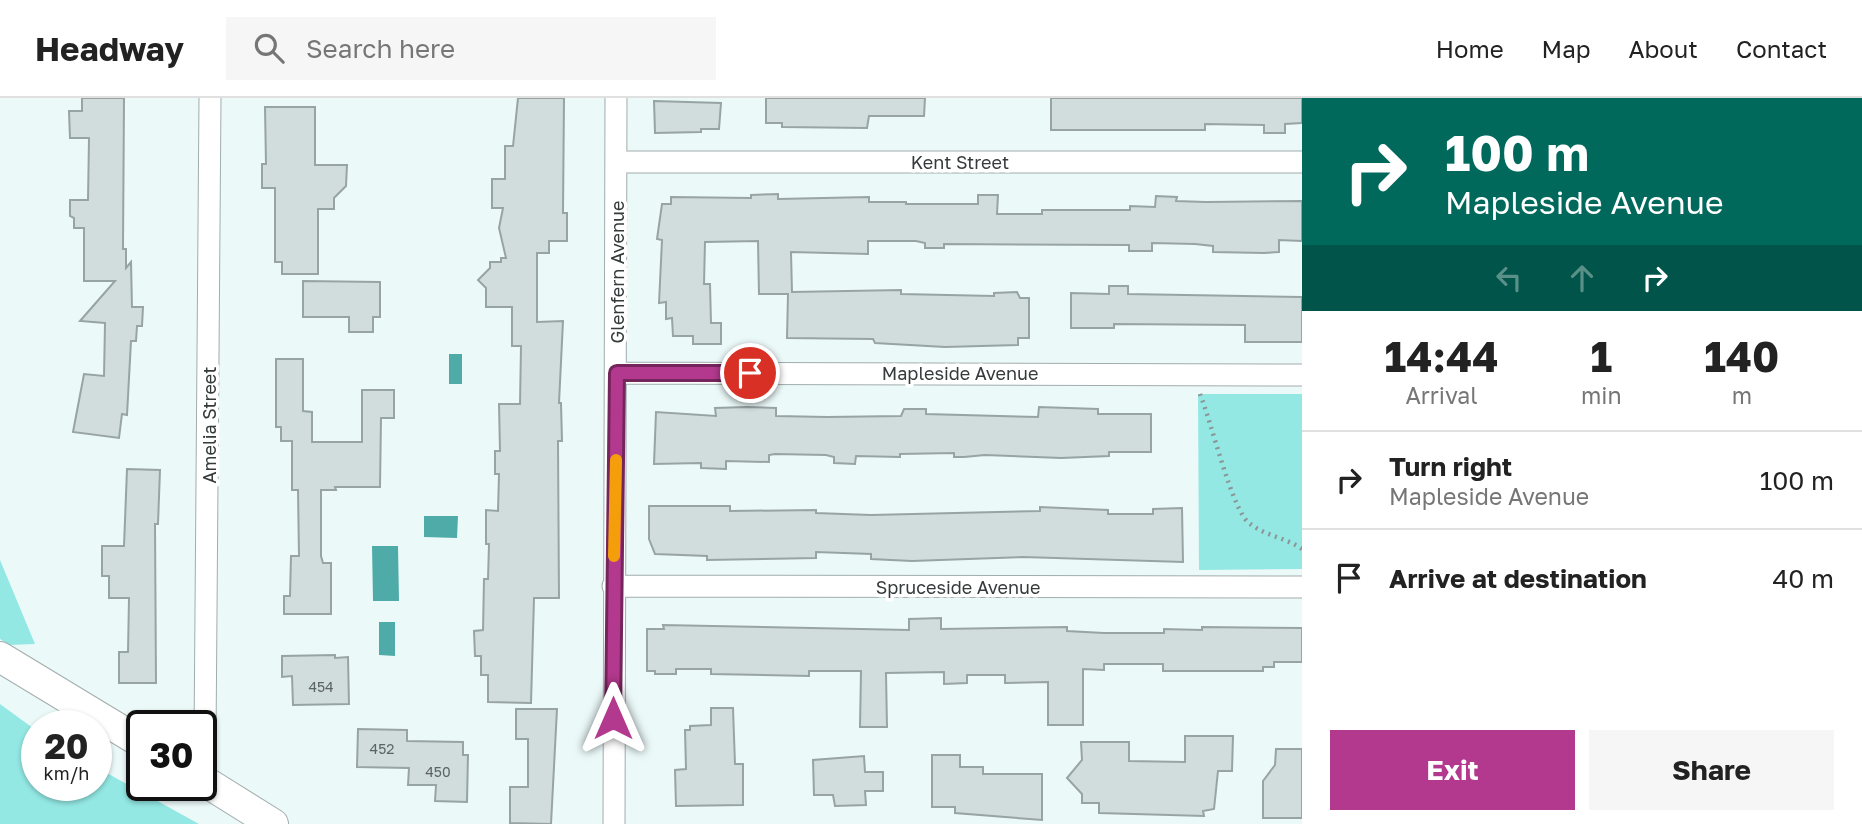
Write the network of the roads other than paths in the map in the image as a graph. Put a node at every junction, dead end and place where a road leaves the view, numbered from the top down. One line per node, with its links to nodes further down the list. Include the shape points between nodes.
1 (210, 98): 10 (street, Amelia Street)
2 (616, 98): 3 (street, Glenfern Avenue)
3 (617, 162): 4 (street, Kent Street); 5 (street, Glenfern Avenue)
4 (1302, 162)
5 (617, 373): 6 (street, Mapleside Avenue); 7 (street, Glenfern Avenue)
6 (1302, 375)
7 (613, 586): 8 (street, Spruceside Avenue); 14 (street, Glenfern Avenue)
8 (1302, 587)
9 (0, 657): 11 (main road)
10 (205, 710)
11 (126, 733)
12 (217, 789): 13 (main road)
13 (273, 824)
14 (614, 824)

